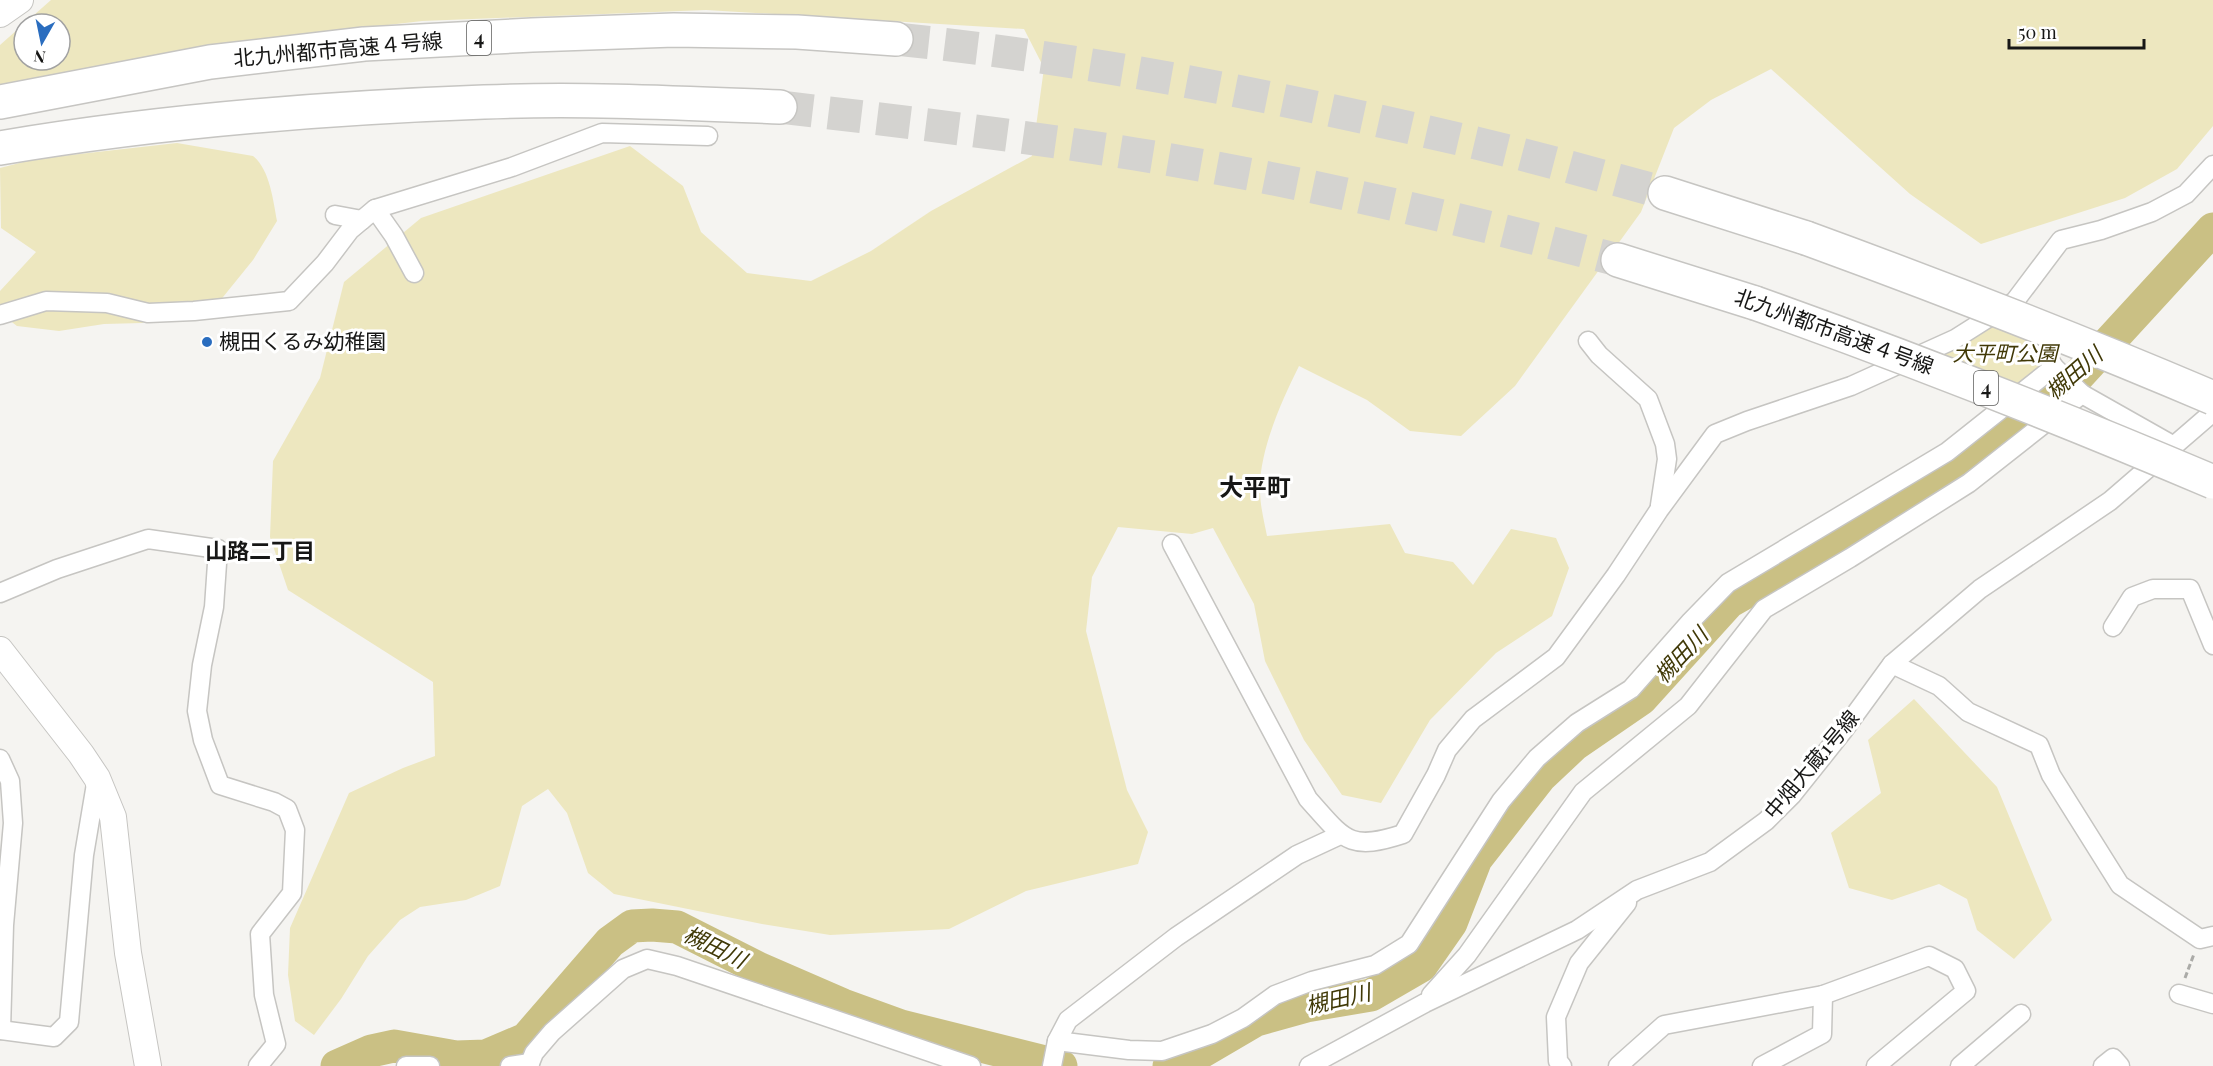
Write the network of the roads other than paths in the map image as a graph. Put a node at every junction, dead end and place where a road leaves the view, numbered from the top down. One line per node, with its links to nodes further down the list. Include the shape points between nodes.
1 (20, 0): 2 (street)
2 (0, 14)
3 (896, 39): 4 (highway, 北九州都市高速４号線 / 4, via 674,30 364,44 210,62)
4 (0, 102)
5 (780, 107): 7 (highway, via 485,102 186,123)
6 (708, 136): 10 (street, via 602,133)
7 (0, 148)
8 (2213, 165): 14 (street, via 2186,194 2152,212 2061,240)
9 (1665, 193): 19 (highway, bridge, via 1806,238 2112,355)
10 (369, 214): 11 (street); 13 (street, via 394,236); 15 (street, via 350,230 289,301 148,313 107,303 46,301)
11 (335, 215)
12 (1618, 260): 21 (highway, 北九州都市高速４号線 / 4, bridge, via 1891,351)
13 (414, 273)
14 (2015, 301): 17 (street); 22 (street, via 1955,339 1851,386 1715,435)
15 (0, 315)
16 (1588, 341): 22 (street, via 1648,399 1667,459)
17 (2054, 367): 18 (street); 42 (street, via 1947,452 1728,583 1631,689 1577,723 1537,758 1502,801 1409,944 1375,965 1275,995 1212,1034 1162,1051)
18 (2082, 394): 20 (street); 38 (street, via 1969,483 1764,609 1688,706 1583,792 1467,955)
19 (2210, 416): 20 (street, 中畑大蔵1号線)
20 (2174, 446): 28 (street, 中畑大蔵1号線, via 2110,501 1980,590)
21 (2213, 482)
22 (1659, 510): 32 (street, via 1557,657 1473,719 1447,750 1403,834 1359,843)
23 (1172, 544): 32 (street, via 1308,799)
24 (0, 593): 46 (street, via 57,569 148,539 218,549 214,607 197,711 203,740 220,785 287,809 295,830 292,893 260,934 264,995 276,1044)
25 (2114, 627): 26 (street, via 2132,597 2153,589 2190,590)
26 (2213, 645)
27 (0, 650): 30 (street)
28 (1893, 664): 33 (street, 中畑大蔵1号線, via 1792,795 1766,821 1710,862); 35 (street, via 1940,686 1968,712 2039,745 2051,775 2120,885)
29 (0, 759): 31 (street, via 10,781)
30 (97, 778): 41 (street, via 84,855 69,1022 54,1037); 45 (street, via 113,817 128,953)
31 (7, 822): 34 (street)
32 (1340, 835): 42 (street, via 1297,855 1176,937 1068,1020)
33 (1637, 890): 38 (street, 中畑大蔵1号線, via 1577,930); 44 (street, via 1579,963 1556,1017)
34 (2, 924): 41 (street)
35 (2206, 937)
36 (2179, 994): 39 (street)
37 (1822, 996): 53 (street, via 1664,1025); 54 (street, via 1822,1034); 55 (street, via 1929,956 1955,969 1966,991)
38 (1425, 1003): 52 (street, 中畑大蔵1号線)
39 (2213, 1004)
40 (2021, 1014): 56 (street)
41 (0, 1030)
42 (1057, 1043): 51 (street)
43 (531, 1064): 49 (street); 50 (street, via 534,1053 552,1032 623,969 647,959)
44 (1557, 1064)
45 (148, 1066)
46 (258, 1066)
47 (406, 1066): 48 (street)
48 (430, 1066)
49 (510, 1066)
50 (971, 1066)
51 (1052, 1066)
52 (1309, 1066)
53 (1618, 1066)
54 (1762, 1066)
55 (1876, 1066)
56 (1960, 1066)
57 (2103, 1066): 58 (street, via 2114,1058)
58 (2120, 1066)

